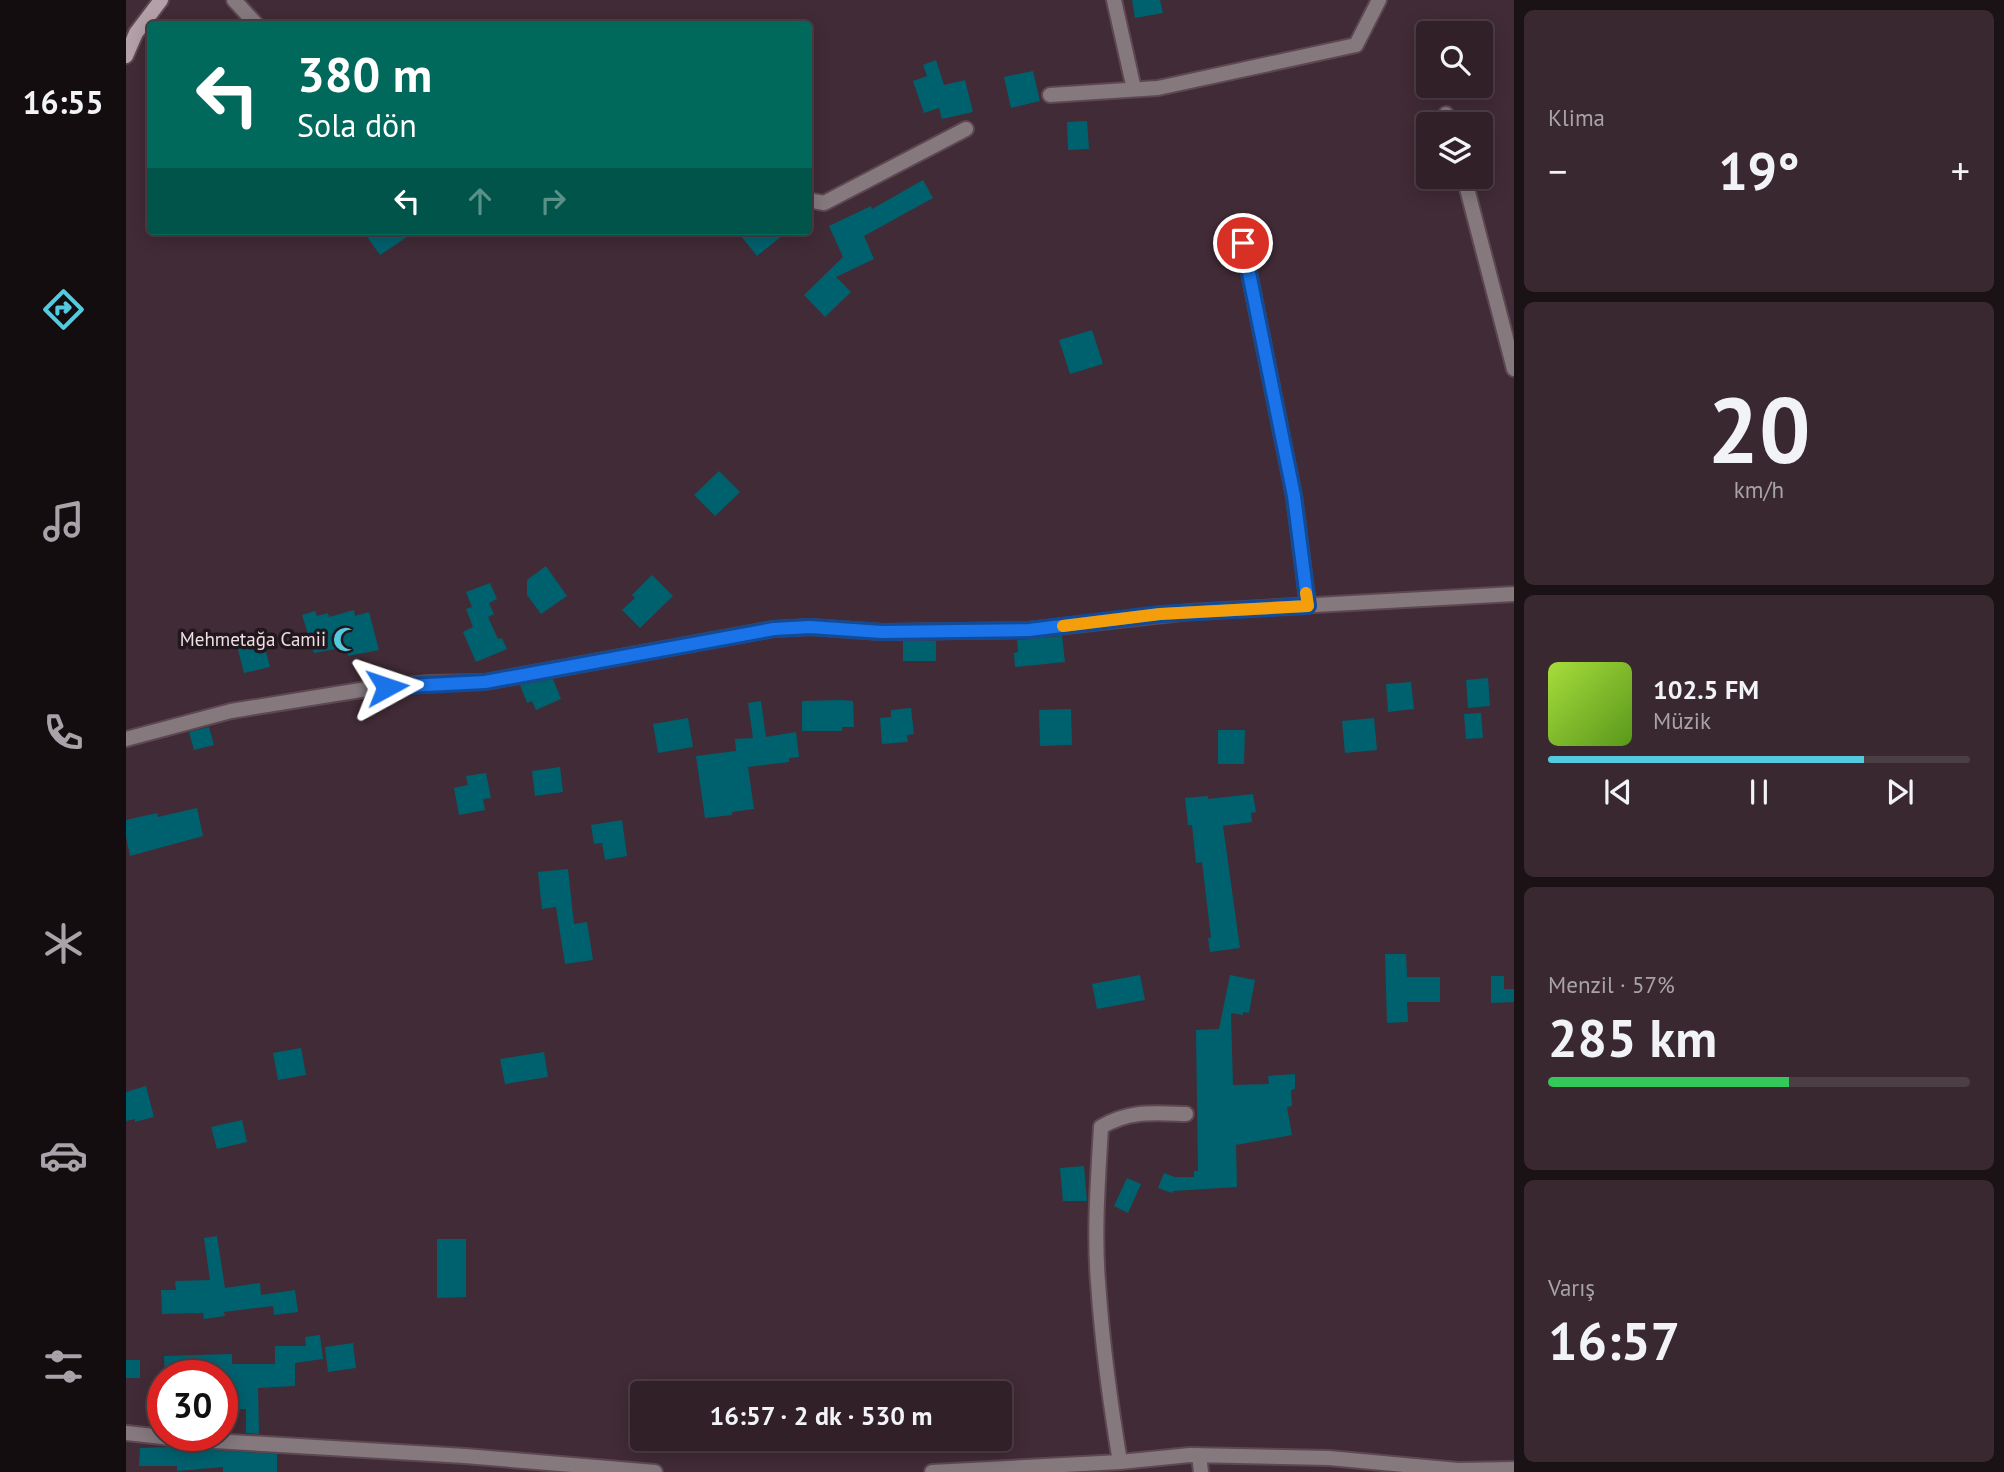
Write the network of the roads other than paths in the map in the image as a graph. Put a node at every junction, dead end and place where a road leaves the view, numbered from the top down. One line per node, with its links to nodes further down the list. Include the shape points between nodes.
1 (161, 0): 6 (street, via 136,33)
2 (234, 0): 5 (street)
3 (1114, 0): 7 (street)
4 (1379, 0): 7 (street, via 1356,45 1158,88)
5 (253, 21)
6 (126, 56)
7 (1134, 89): 8 (street)
8 (1050, 95)
9 (965, 129): 11 (street, via 824,203)
10 (1467, 189): 13 (street)
11 (812, 201)
12 (1243, 243): 15 (street, via 1294,496)
13 (1514, 369)
14 (1514, 594): 15 (street)
15 (1308, 606): 16 (street, via 1160,614 1029,630 774,629 485,682 367,688 231,711)
16 (126, 739)
17 (1186, 1114): 20 (street, via 1117,1117 1101,1127 1098,1281)
18 (126, 1433): 22 (street)
19 (1199, 1455): 20 (street); 21 (street); 24 (street)
20 (1120, 1462): 23 (street)
21 (1514, 1469)
22 (655, 1472)
23 (932, 1472)
24 (1201, 1472)

